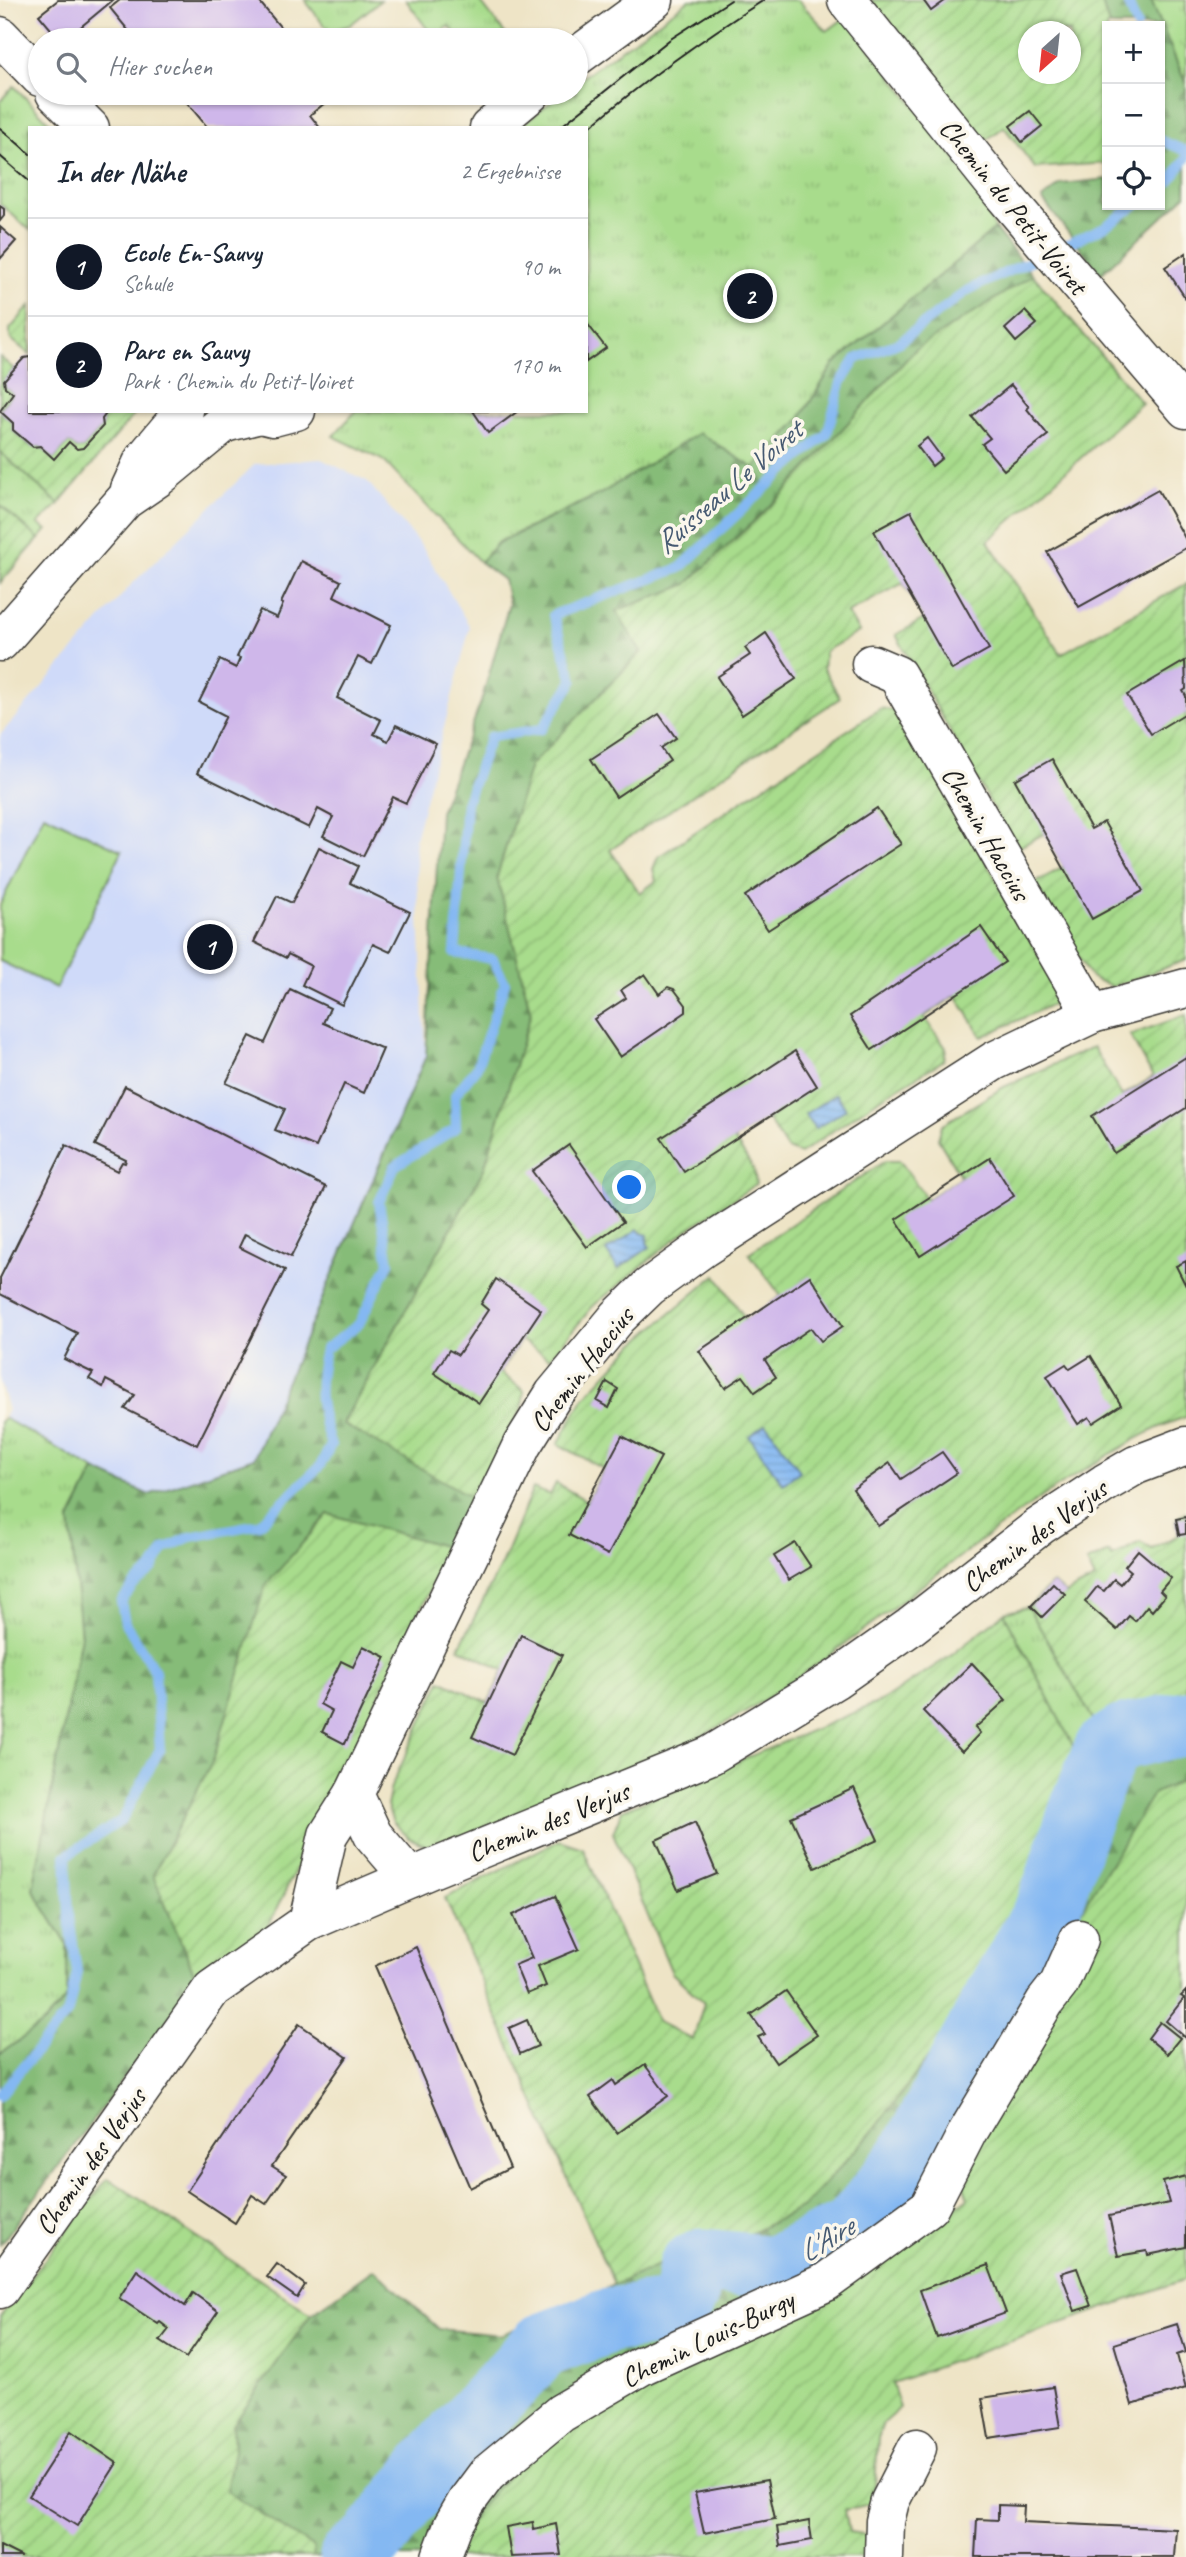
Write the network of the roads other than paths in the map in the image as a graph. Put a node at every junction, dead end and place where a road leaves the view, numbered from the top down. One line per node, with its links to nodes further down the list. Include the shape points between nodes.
1 (654, 0): 4 (street)
2 (846, 0): 10 (street, Chemin du Petit-Voiret, via 1001,192)
3 (0, 36): 5 (street)
4 (588, 48)
5 (28, 65)
6 (67, 105): 8 (street)
7 (517, 105): 9 (street)
8 (88, 126)
9 (491, 126)
10 (1186, 409)
11 (182, 413): 14 (street, via 144,459)
12 (252, 413): 13 (street, via 273,417); 14 (street, via 224,423)
13 (288, 413)
14 (125, 500): 15 (street)
15 (0, 642)
16 (871, 664): 18 (street, Chemin Haccius, via 897,674)
17 (1186, 988): 18 (street, Chemin Haccius)
18 (1092, 1014): 20 (street, Chemin Haccius, via 994,1061 834,1162 703,1248 649,1287 618,1317 554,1394 522,1446)
19 (1186, 1446): 21 (street, Chemin des Verjus, via 1136,1465 1040,1525 836,1679 711,1755)
20 (354, 1794): 21 (street, via 373,1835); 22 (street, Chemin Haccius, via 328,1835)
21 (410, 1878): 22 (street, Chemin des Verjus)
22 (308, 1922): 24 (street, Chemin des Verjus, via 212,1989)
23 (1079, 1939): 26 (street, Chemin Louis-Burgy, via 1059,1984 968,2131 929,2207 826,2281 643,2365 561,2413 487,2474 453,2525)
24 (0, 2289)
25 (917, 2448): 27 (street, via 890,2501)
26 (441, 2557)
27 (884, 2557)

